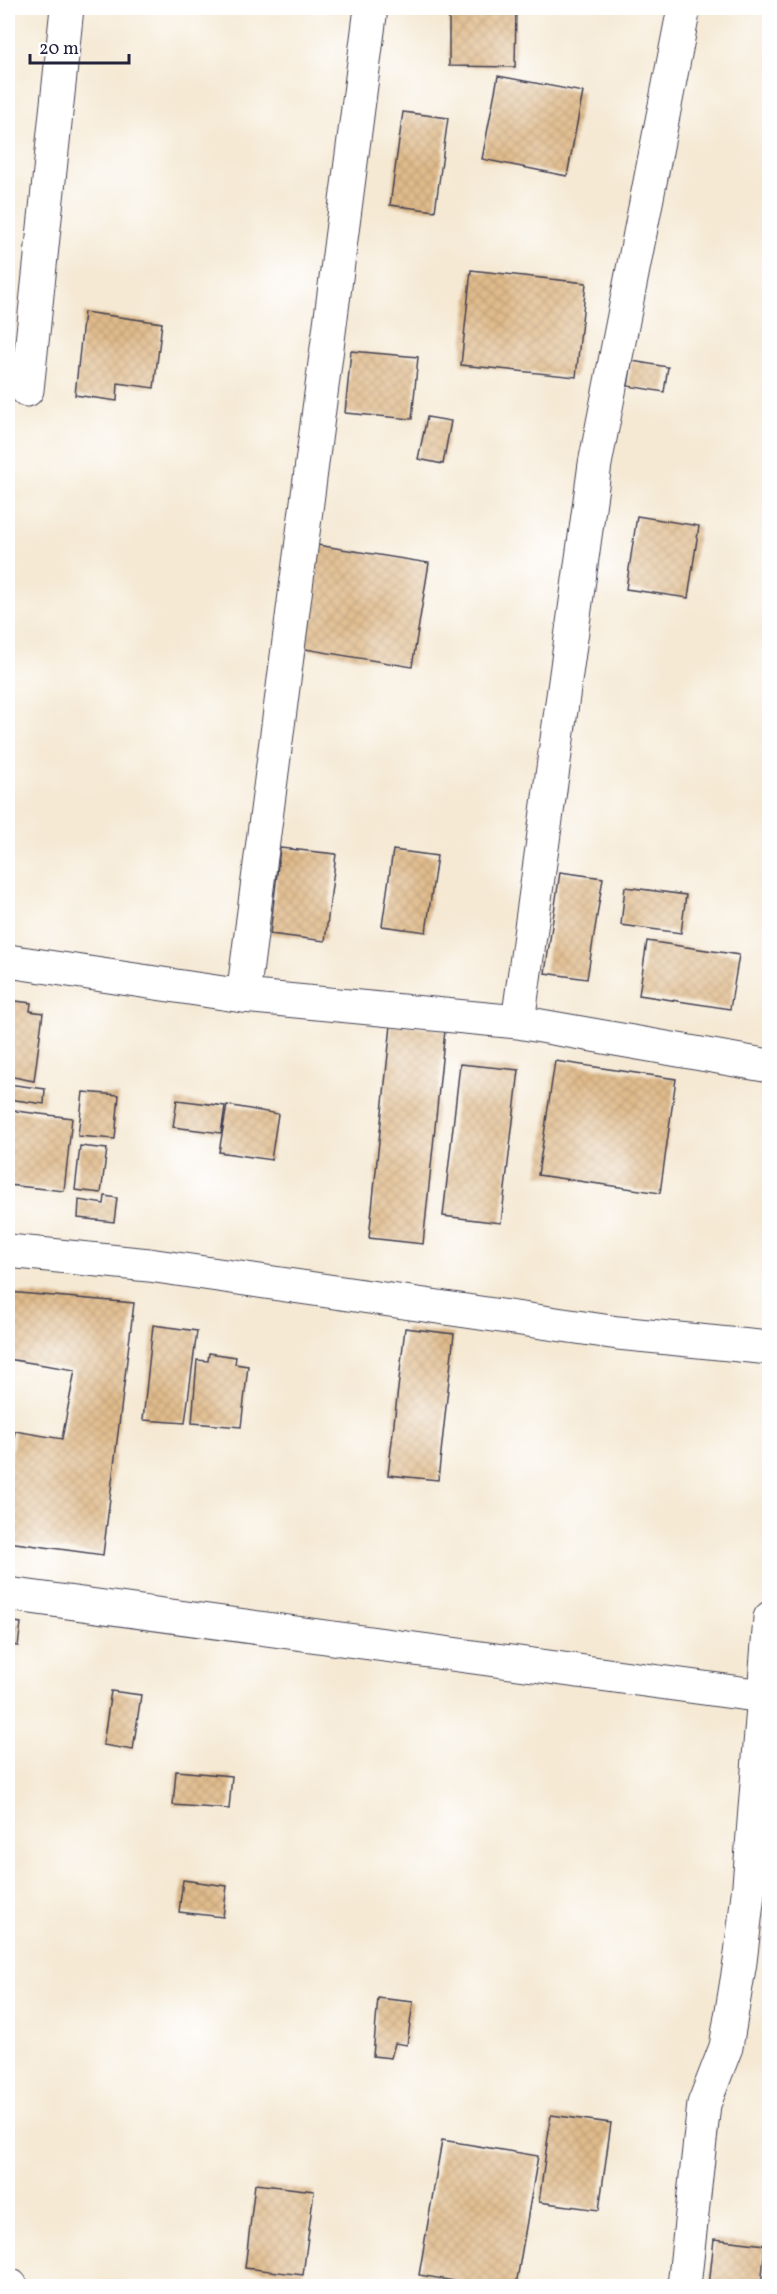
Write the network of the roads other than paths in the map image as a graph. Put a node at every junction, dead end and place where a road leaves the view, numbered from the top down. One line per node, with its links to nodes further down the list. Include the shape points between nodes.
1 (67, 8): 4 (street)
2 (371, 8): 6 (street)
3 (684, 8): 7 (street, via 596,464)
4 (27, 390)
5 (8, 961): 6 (street)
6 (243, 996): 7 (street)
7 (518, 1022): 8 (street)
8 (770, 1066)
9 (8, 1251): 10 (street, via 149,1265 618,1333)
10 (770, 1348)
11 (8, 1594): 13 (street)
12 (770, 1617): 13 (street)
13 (766, 1697): 14 (street, via 740,1962 726,2047 704,2104)
14 (684, 2286)

